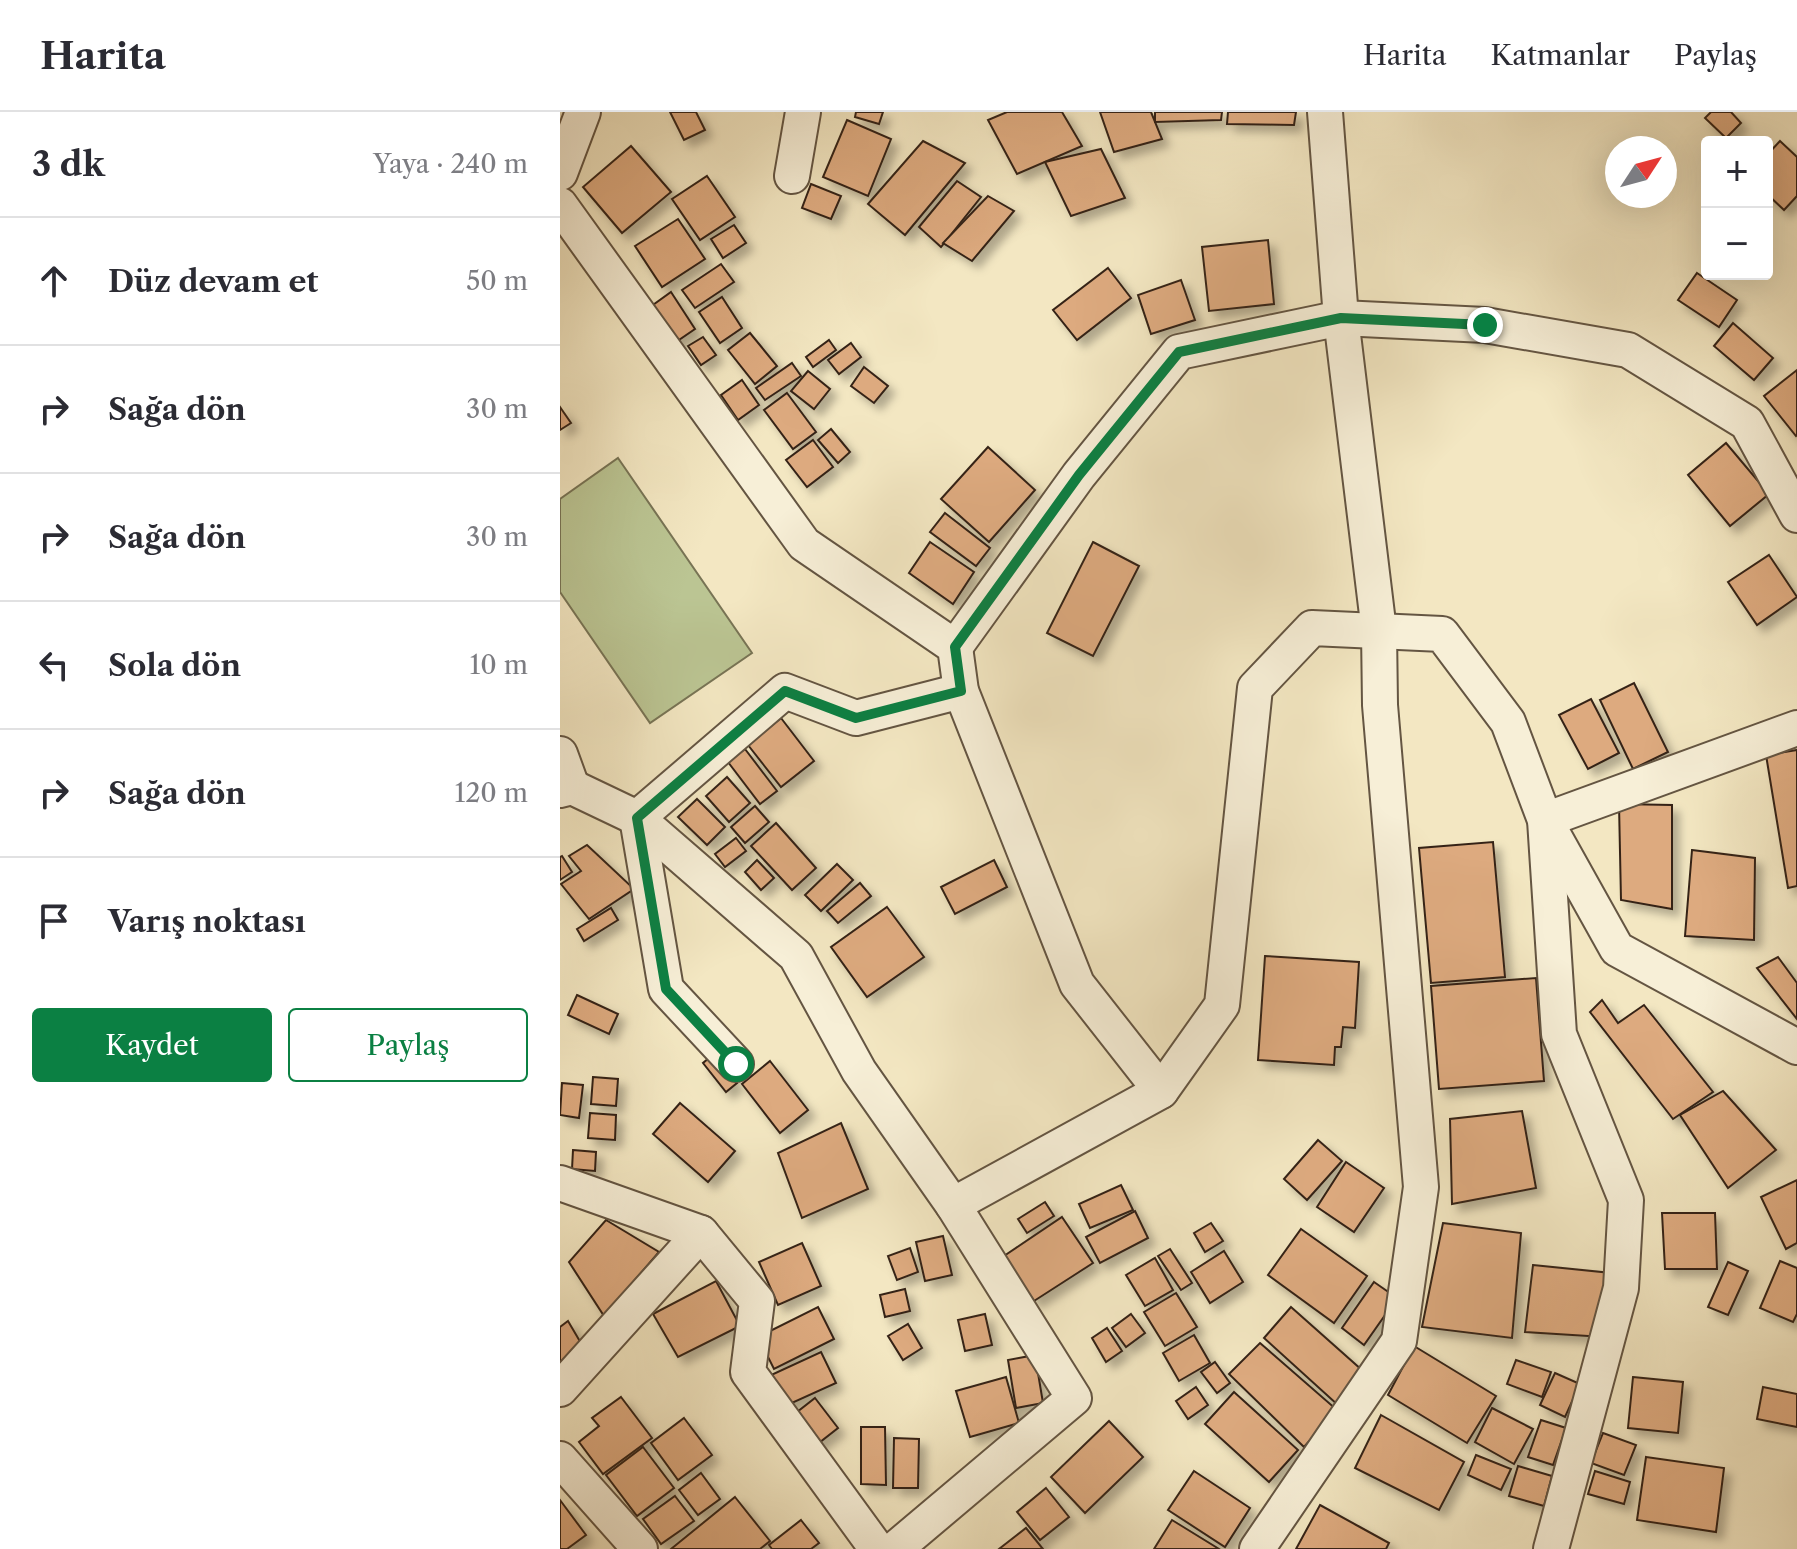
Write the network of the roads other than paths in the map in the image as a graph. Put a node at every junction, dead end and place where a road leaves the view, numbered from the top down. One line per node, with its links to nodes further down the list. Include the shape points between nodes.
1 (583, 112): 4 (street)
2 (803, 112): 5 (street)
3 (1325, 112): 7 (street)
4 (560, 173)
5 (792, 176)
6 (560, 205): 10 (street, via 804,544)
7 (1341, 318): 8 (street, via 1485,325 1628,350 1747,423); 9 (street); 10 (street, via 1179,352 1079,475)
8 (1797, 515)
9 (1379, 631): 16 (street, via 1442,634 1508,722); 19 (street, via 1312,628 1255,688 1222,1005); 28 (street, via 1380,705 1421,1187 1399,1341)
10 (955, 647): 11 (street)
11 (961, 691): 15 (street, via 856,718 785,691); 19 (street, via 1077,984)
12 (1797, 728): 16 (street)
13 (560, 754): 14 (street)
14 (566, 789): 15 (street)
15 (637, 818): 18 (street, via 666,989); 21 (street, via 796,956 859,1071)
16 (1545, 820): 17 (street, via 1617,949); 29 (street, via 1559,1034 1626,1200 1621,1288)
17 (1797, 1047)
18 (736, 1064)
19 (1161, 1091): 21 (street)
20 (560, 1183): 22 (street)
21 (953, 1205): 27 (street, via 1074,1398)
22 (701, 1233): 23 (street); 26 (street, via 757,1301 748,1372)
23 (560, 1389)
24 (560, 1459): 25 (street)
25 (640, 1549)
26 (877, 1549)
27 (895, 1549)
28 (1257, 1549)
29 (1551, 1549)

